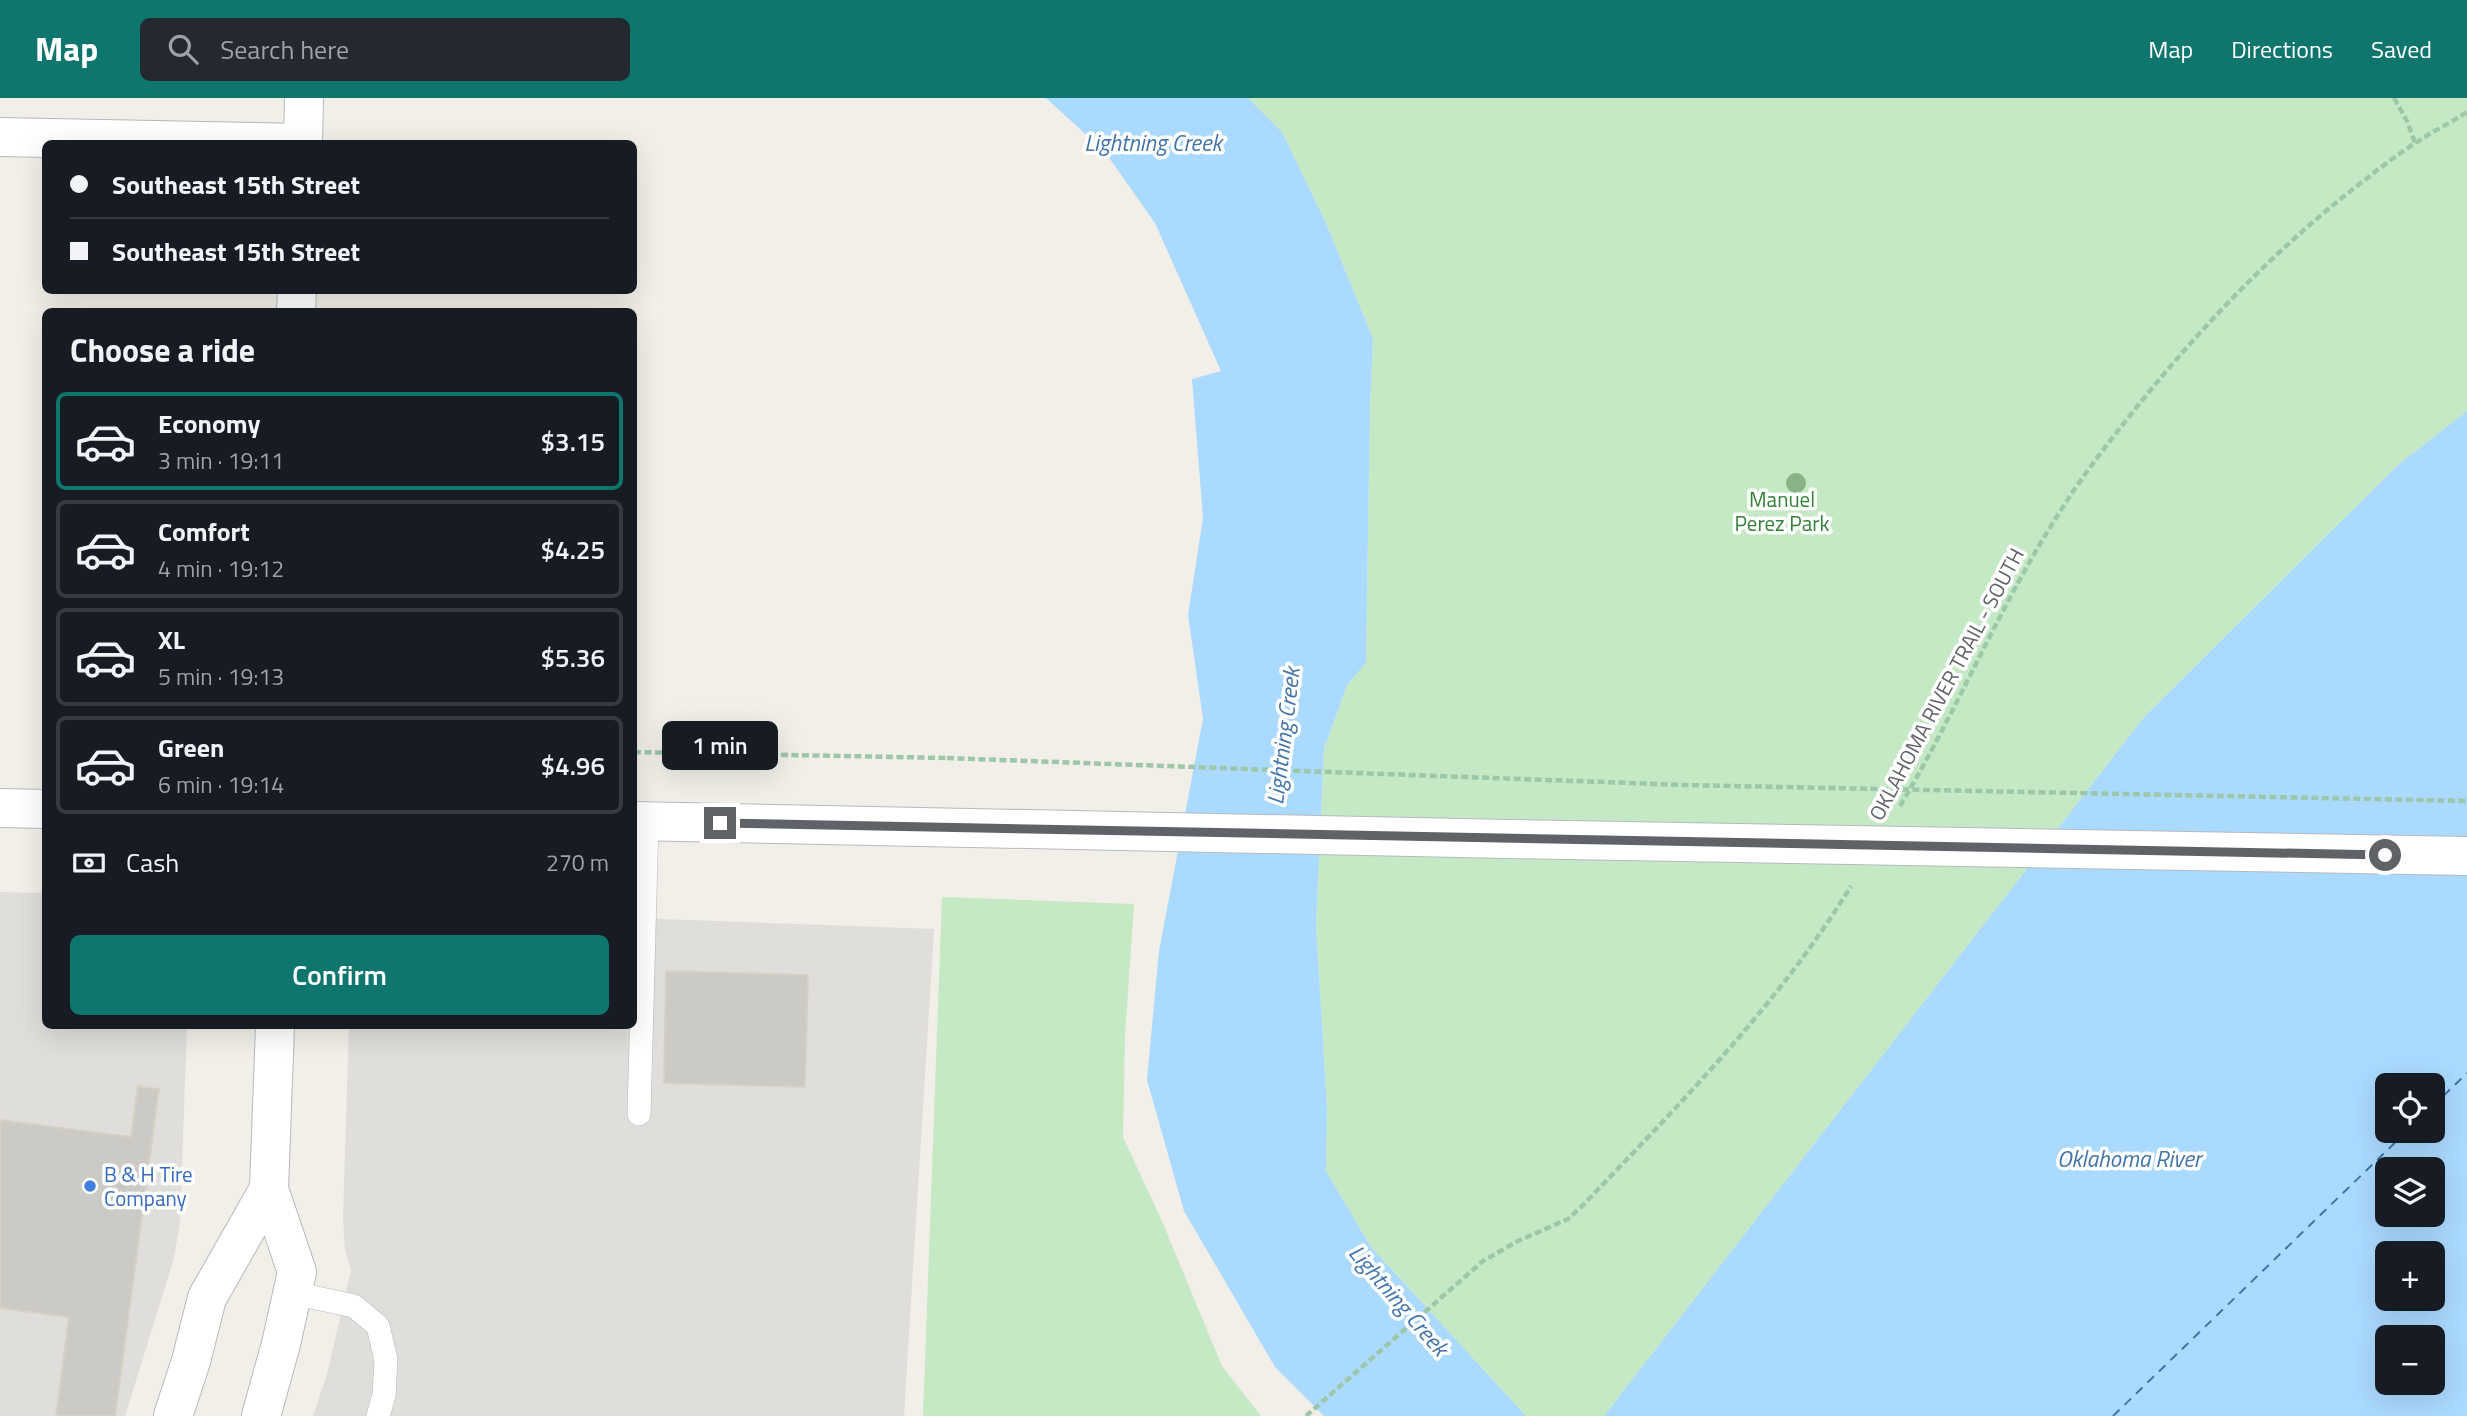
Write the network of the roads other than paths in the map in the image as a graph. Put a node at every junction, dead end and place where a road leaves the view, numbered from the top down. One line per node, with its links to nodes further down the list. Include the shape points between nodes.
1 (304, 98): 4 (main road)
2 (0, 137): 3 (main road)
3 (152, 140)
4 (303, 140)
5 (0, 808): 6 (main road)
6 (42, 809)
7 (640, 821): 8 (main road, bridge); 10 (lane)
8 (2467, 856)
9 (275, 1029): 11 (main road)
10 (639, 1114)
11 (269, 1189): 12 (main road, via 297,1272); 13 (main road, via 207,1297)
12 (293, 1293): 14 (main road); 15 (lane, via 355,1306 378,1326 386,1360)
13 (173, 1416)
14 (261, 1416)
15 (378, 1416)

